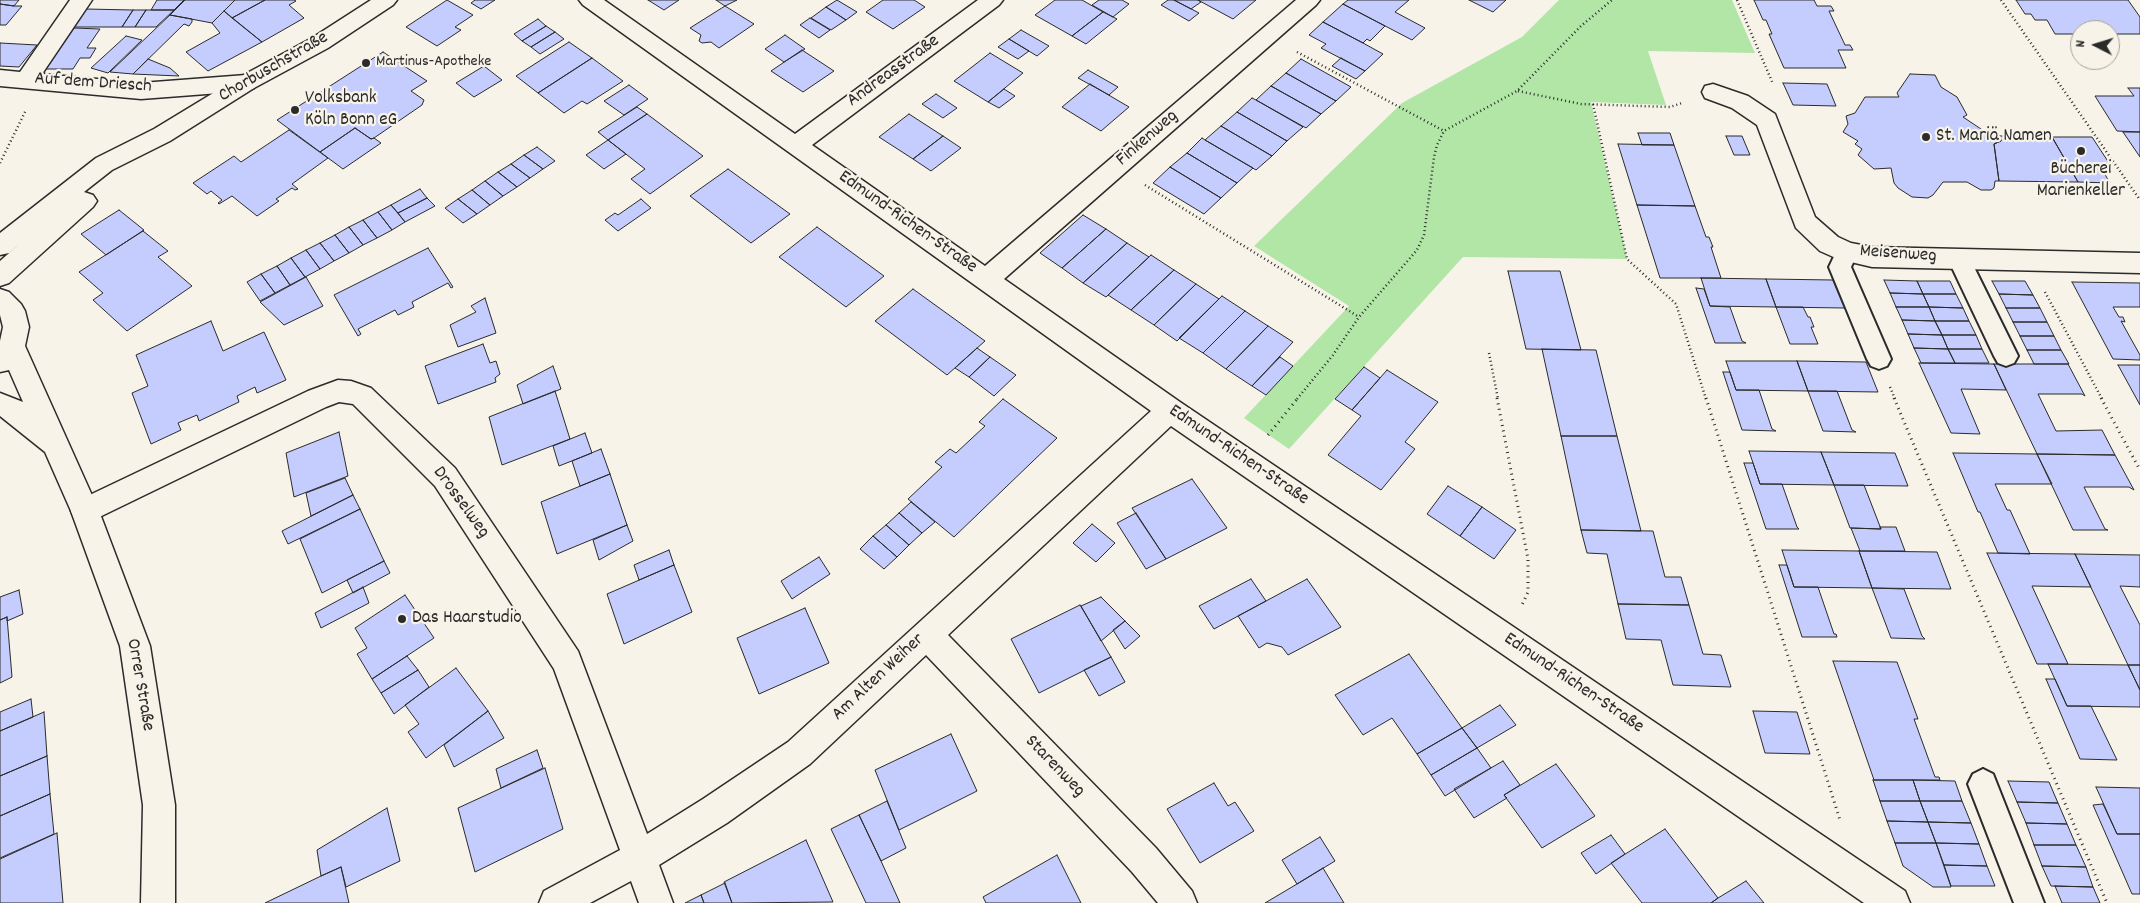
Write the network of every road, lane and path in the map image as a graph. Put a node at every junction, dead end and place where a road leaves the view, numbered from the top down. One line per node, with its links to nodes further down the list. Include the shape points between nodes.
1 (81, 0): 11 (street)
2 (386, 0): 12 (street, Chorbuschstraße, via 320,43)
3 (590, 0): 19 (street, Edmund-Richen-Straße)
4 (992, 0): 19 (street, Andreasstraße)
5 (1309, 0): 9 (street, Finkenweg)
6 (1612, 0): 13 (path, via 1581,26)
7 (1737, 0): 16 (path, via 1788,118)
8 (2001, 0): 22 (path)
9 (1268, 36): 17 (path); 21 (street, Finkenweg)
10 (0, 78): 11 (street, Auf dem Driesch)
11 (34, 80): 12 (street, Auf dem Driesch, via 141,91); 20 (path)
12 (246, 83): 18 (street, Chorbuschstraße)
13 (1517, 91): 15 (path); 17 (path)
14 (1713, 92): 15 (path, via 1670,107); 16 (street, via 1740,102)
15 (1593, 104): 46 (path, via 1626,259 1676,304 1840,819)
16 (1767, 120): 24 (street, Meisenweg, via 1805,222 1829,244)
17 (1444, 131): 31 (path, via 1434,157 1424,236 1417,250)
18 (162, 135): 23 (street, Chorbuschstraße, via 104,164); 28 (street, Chorbuschstraße)
19 (796, 145): 29 (street, Edmund-Richen-Straße)
20 (0, 163)
21 (1116, 167): 29 (street, Finkenweg); 31 (path)
22 (2140, 200)
23 (0, 246)
24 (1847, 252): 25 (street, Meisenweg, via 1872,257); 35 (lane, via 1840,267)
25 (1959, 259): 26 (street, Meisenweg); 34 (lane)
26 (2028, 261): 27 (street, Meisenweg); 40 (path)
27 (2140, 263)
28 (0, 276)
29 (987, 279): 37 (street, Edmund-Richen-Straße)
30 (0, 299): 33 (street, via 12,311 16,327)
31 (1359, 317): 39 (path, via 1333,355)
32 (1489, 353): 43 (path, via 1528,559 1528,592)
33 (6, 355): 38 (street, Orrer Straße)
34 (2006, 356)
35 (1878, 359): 53 (path)
36 (0, 404): 38 (street, Orrer Straße, via 13,409)
37 (1170, 410): 39 (street, Edmund-Richen-Straße); 42 (street, Am Alten Weiher)
38 (58, 449): 41 (street, Orrer Straße)
39 (1248, 461): 43 (street, Edmund-Richen-Straße)
40 (2140, 470)
41 (85, 511): 45 (street, Drosselweg, via 317,399 338,391 362,396 445,477 567,661); 47 (street, Orrer Straße, via 135,646 159,805)
42 (926, 634): 45 (street, Am Alten Weiher, via 799,752 716,811); 50 (street, Starenweg, via 1144,860)
43 (1507, 639): 46 (street, Edmund-Richen-Straße)
44 (1983, 784): 52 (lane)
45 (641, 857): 48 (street, Am Alten Weiher); 49 (street, Drosselweg)
46 (1839, 866): 51 (street, Edmund-Richen-Straße)
47 (158, 903)
48 (556, 903)
49 (656, 903)
50 (1180, 903)
51 (1892, 903)
52 (2029, 903)
53 (2107, 903)

